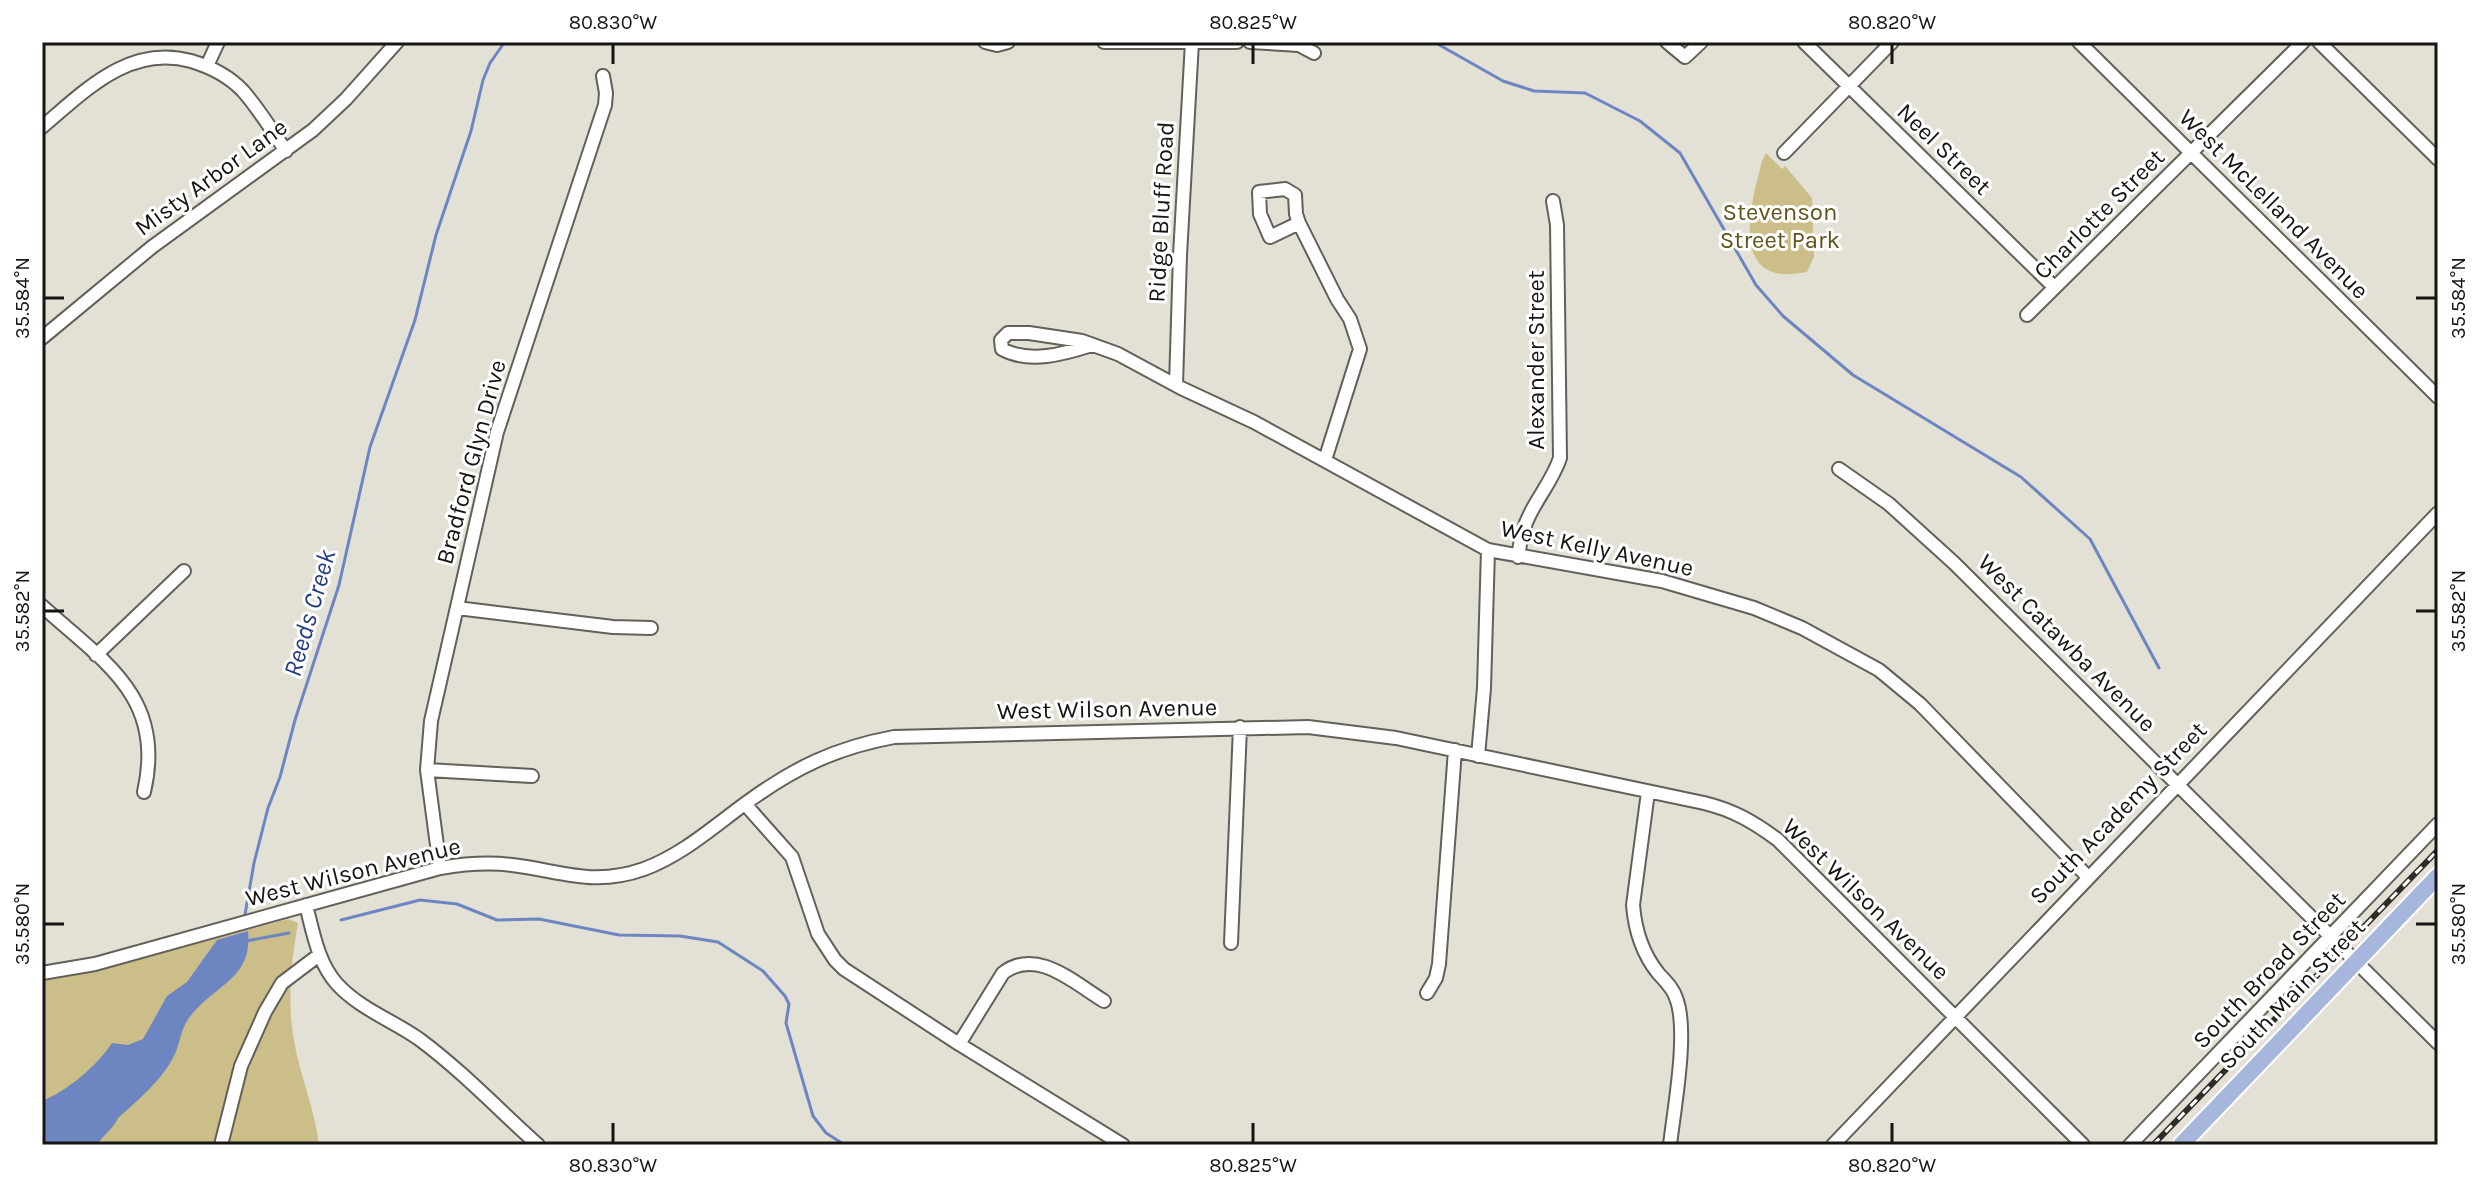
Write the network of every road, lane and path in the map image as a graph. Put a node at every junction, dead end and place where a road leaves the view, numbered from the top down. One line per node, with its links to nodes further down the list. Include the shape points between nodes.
1 (218, 42): 17 (street)
2 (397, 42): 21 (street, Misty Arbor Lane, via 336,109)
3 (985, 42): 4 (street)
4 (1008, 42)
5 (1104, 42): 15 (street)
6 (1237, 42): 15 (street)
7 (1250, 42): 16 (street, via 1299,45)
8 (1667, 42): 9 (street, via 1685,57)
9 (1701, 42)
10 (1804, 42): 19 (street, Neel Street)
11 (1892, 42): 19 (street)
12 (2079, 42): 22 (street, West McLelland Avenue)
13 (2303, 42): 22 (street, Charlotte Street)
14 (2319, 42): 24 (street)
15 (1192, 43): 31 (street, Ridge Bluff Road)
16 (1314, 53)
17 (207, 66): 20 (street, via 179,58 149,58 121,66); 21 (street, via 243,91)
18 (603, 76): 40 (street, Bradford Glyn Drive, via 605,105 497,432)
19 (1848, 87): 23 (street); 27 (street, Neel Street)
20 (42, 127)
21 (286, 151): 29 (street, Misty Arbor Lane, via 152,247)
22 (2192, 152): 27 (street, Charlotte Street); 32 (street, West McLelland Avenue)
23 (1784, 153)
24 (2438, 159)
25 (1553, 201): 37 (street, Alexander Street, via 1560,458 1529,514)
26 (1299, 223): 33 (street, via 1350,319 1360,349)
27 (2054, 287): 28 (street, Charlotte Street)
28 (2027, 315)
29 (42, 338)
30 (1092, 345): 30 (street, West Kelly Avenue, via 1020,332 1001,340 1002,349 1027,356); 31 (street, West Kelly Avenue)
31 (1176, 385): 33 (street, West Kelly Avenue)
32 (2438, 397)
33 (1325, 460): 36 (street, West Kelly Avenue)
34 (1839, 469): 48 (street, West Catawba Avenue, via 1917,528)
35 (2438, 513): 48 (street, South Academy Street)
36 (1488, 550): 37 (street, West Kelly Avenue); 45 (street)
37 (1518, 557): 55 (street, West Kelly Avenue, via 1662,581 1779,618 1863,660 1920,704)
38 (184, 571): 42 (street)
39 (42, 606): 42 (street)
40 (457, 608): 41 (street); 46 (street, Bradford Glyn Drive, via 431,721)
41 (651, 628)
42 (96, 655): 49 (street, via 129,689 143,714 149,742)
43 (1240, 727): 44 (street, West Wilson Avenue, via 1357,731); 51 (street, West Wilson Avenue, via 894,737 817,759); 58 (street)
44 (1455, 750): 45 (street, West Wilson Avenue); 62 (street, via 1439,964)
45 (1478, 756): 50 (street, West Wilson Avenue)
46 (427, 770): 47 (street); 53 (street, Bradford Glyn Drive)
47 (532, 776)
48 (2177, 784): 55 (street, South Academy Street); 57 (street, West Catawba Avenue)
49 (144, 792)
50 (1648, 792): 64 (street, West Wilson Avenue, via 1729,809 1753,821); 70 (street, via 1633,905 1643,947 1676,995 1679,1008)
51 (745, 804): 53 (street, West Wilson Avenue, via 662,862 616,876 574,877 492,864); 66 (street, via 792,857 818,934 835,960)
52 (2438, 824): 57 (street, South Broad Street)
53 (440, 868): 56 (street, West Wilson Avenue)
54 (2438, 876): 60 (main road, South Main Street)
55 (2088, 877): 64 (street, South Academy Street)
56 (306, 905): 59 (street); 61 (street, West Wilson Avenue, via 95,964)
57 (2331, 938): 60 (street, West Catawba Avenue); 73 (street, South Broad Street)
58 (1231, 943)
59 (319, 955): 67 (street, via 282,983 265,1012 240,1067); 68 (street, via 352,998 417,1038)
60 (2355, 963): 65 (street, West Catawba Avenue); 74 (main road, South Main Street)
61 (42, 973)
62 (1427, 993)
63 (1104, 1001): 66 (street, via 1046,965 1012,966)
64 (1955, 1017): 71 (street, South Academy Street); 72 (street, West Wilson Avenue)
65 (2438, 1043)
66 (959, 1044): 69 (street)
67 (221, 1145)
68 (538, 1145)
69 (1123, 1145)
70 (1670, 1145)
71 (1833, 1145)
72 (2083, 1145)
73 (2130, 1145)
74 (2181, 1145)

